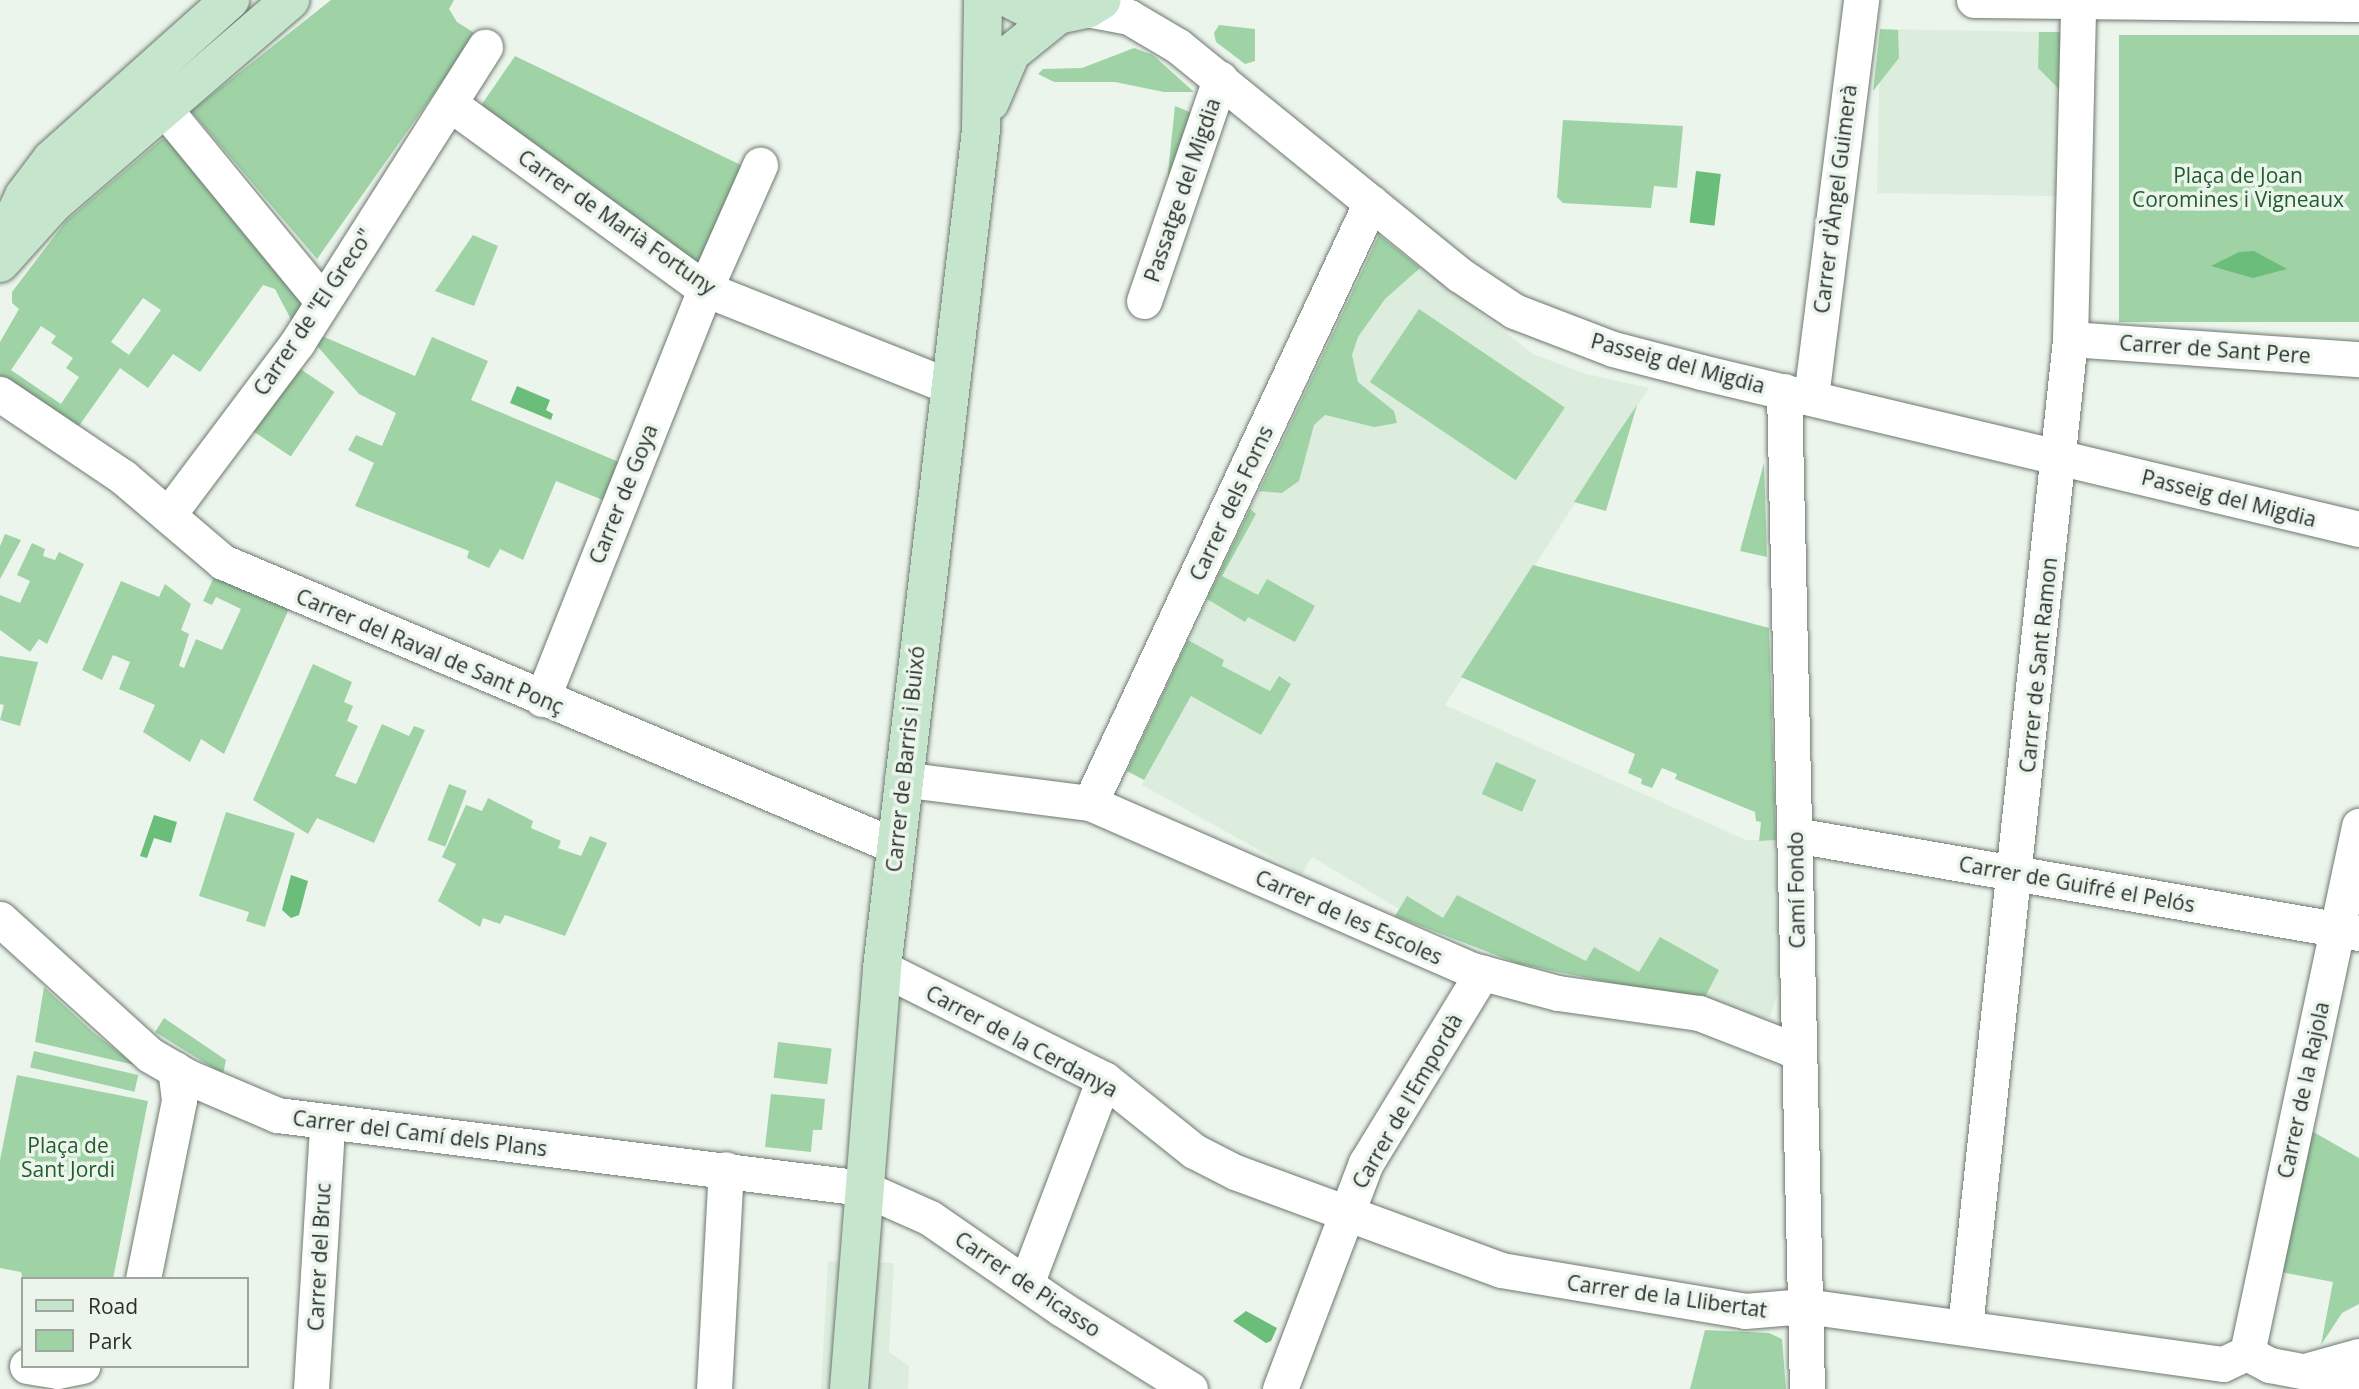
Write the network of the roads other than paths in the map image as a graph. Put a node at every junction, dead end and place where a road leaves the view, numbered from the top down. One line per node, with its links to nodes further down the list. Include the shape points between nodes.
1 (230, 0): 17 (street, via 52,159 24,196)
2 (290, 0): 13 (street)
3 (984, 0): 14 (street, Carrer de Barris i Buixó)
4 (1012, 0): 9 (street, via 1034,11)
5 (1861, 0): 26 (street, Carrer d'Àngel Guimerà)
6 (1974, 0): 7 (street)
7 (2078, 1): 8 (street); 22 (street, Carrer de Sant Ramon)
8 (2359, 4)
9 (1083, 8): 11 (street, Passeig del Migdia, via 1129,17 1178,46); 14 (street, Carrer de Barris i Buixó, via 1011,53)
10 (485, 47): 12 (street, Carrer de "El Greco")
11 (1220, 79): 16 (street, Passeig del Migdia); 21 (street, Passatge del Migdia)
12 (450, 104): 19 (street, Carrer de Marià Fortuny); 20 (street, Carrer de "El Greco")
13 (162, 106): 18 (street, via 54,204); 20 (street)
14 (981, 130): 24 (street, Carrer de Barris i Buixó)
15 (760, 165): 19 (street, Carrer de Goya)
16 (1371, 202): 26 (street, Passeig del Migdia, via 1514,311 1613,349); 32 (street, Carrer dels Forns)
17 (0, 248)
18 (0, 263)
19 (705, 289): 24 (street, Carrer de Marià Fortuny); 30 (street, Carrer de Goya)
20 (323, 301): 28 (street, Carrer de "El Greco")
21 (1144, 301)
22 (2070, 339): 23 (street, Carrer de Sant Pere); 27 (street, Carrer de Sant Ramon)
23 (2359, 359)
24 (949, 386): 31 (street, Carrer de Barris i Buixó)
25 (0, 394): 28 (street, Carrer del Raval de Sant Ponç, via 123,477)
26 (1798, 394): 27 (street, Passeig del Migdia); 34 (street, Camí Fondo)
27 (2059, 456): 29 (street, Passeig del Migdia); 36 (street, Carrer de Sant Ramon)
28 (168, 515): 30 (street, Carrer del Raval de Sant Ponç, via 223,562)
29 (2359, 529)
30 (542, 699): 35 (street, Carrer del Raval de Sant Ponç)
31 (902, 779): 32 (street, Carrer de les Escoles); 35 (street, Carrer de Barris i Buixó)
32 (1090, 803): 40 (street, Carrer de les Escoles)
33 (2359, 826): 38 (street, Carrer de la Rajola)
34 (1795, 835): 36 (street, Carrer de Guifré el Pelós); 41 (street, Camí Fondo)
35 (895, 846): 39 (street, Carrer de Barris i Buixó)
36 (2016, 873): 38 (street, Carrer de Guifré el Pelós); 51 (street, Carrer de Sant Ramon)
37 (0, 919): 42 (street, Carrer del Camí dels Plans, via 106,1018)
38 (2348, 931): 57 (street, Carrer de la Rajola)
39 (882, 968): 43 (street, Carrer de la Cerdanya); 46 (street, Carrer de Barris i Buixó)
40 (1482, 973): 41 (street, Carrer de les Escoles, via 1558,993 1699,1013); 47 (street, Carrer de l'Empordà, via 1366,1163)
41 (1800, 1052): 50 (street, Camí Fondo)
42 (174, 1069): 44 (street, Carrer del Camí dels Plans, via 277,1115); 48 (street, via 178,1100)
43 (1104, 1079): 47 (street, Carrer de la Cerdanya, via 1194,1151); 49 (street)
44 (327, 1124): 45 (street, Carrer del Camí dels Plans); 61 (street, Carrer del Bruc)
45 (726, 1169): 46 (street, Carrer del Camí dels Plans); 62 (street)
46 (863, 1188): 49 (street, Carrer de Picasso, via 930,1218); 63 (street, Carrer de Barris i Buixó)
47 (1343, 1215): 50 (street, Carrer de la Llibertat, via 1502,1270 1770,1312); 65 (street, Carrer de l'Empordà)
48 (143, 1277)
49 (1026, 1284): 64 (street, Carrer de Picasso)
50 (1805, 1306): 51 (street, Carrer de la Llibertat); 66 (street, Camí Fondo)
51 (1965, 1326): 57 (street, Carrer de la Llibertat)
52 (0, 1352): 54 (street)
53 (2359, 1356): 57 (street, Carrer de la Llibertat)
54 (21, 1364)
55 (68, 1368): 58 (street)
56 (83, 1368): 60 (street)
57 (2276, 1370): 59 (street)
58 (35, 1372)
59 (2359, 1382)
60 (67, 1389)
61 (311, 1389)
62 (714, 1389)
63 (849, 1389)
64 (1190, 1389)
65 (1280, 1389)
66 (1807, 1389)

